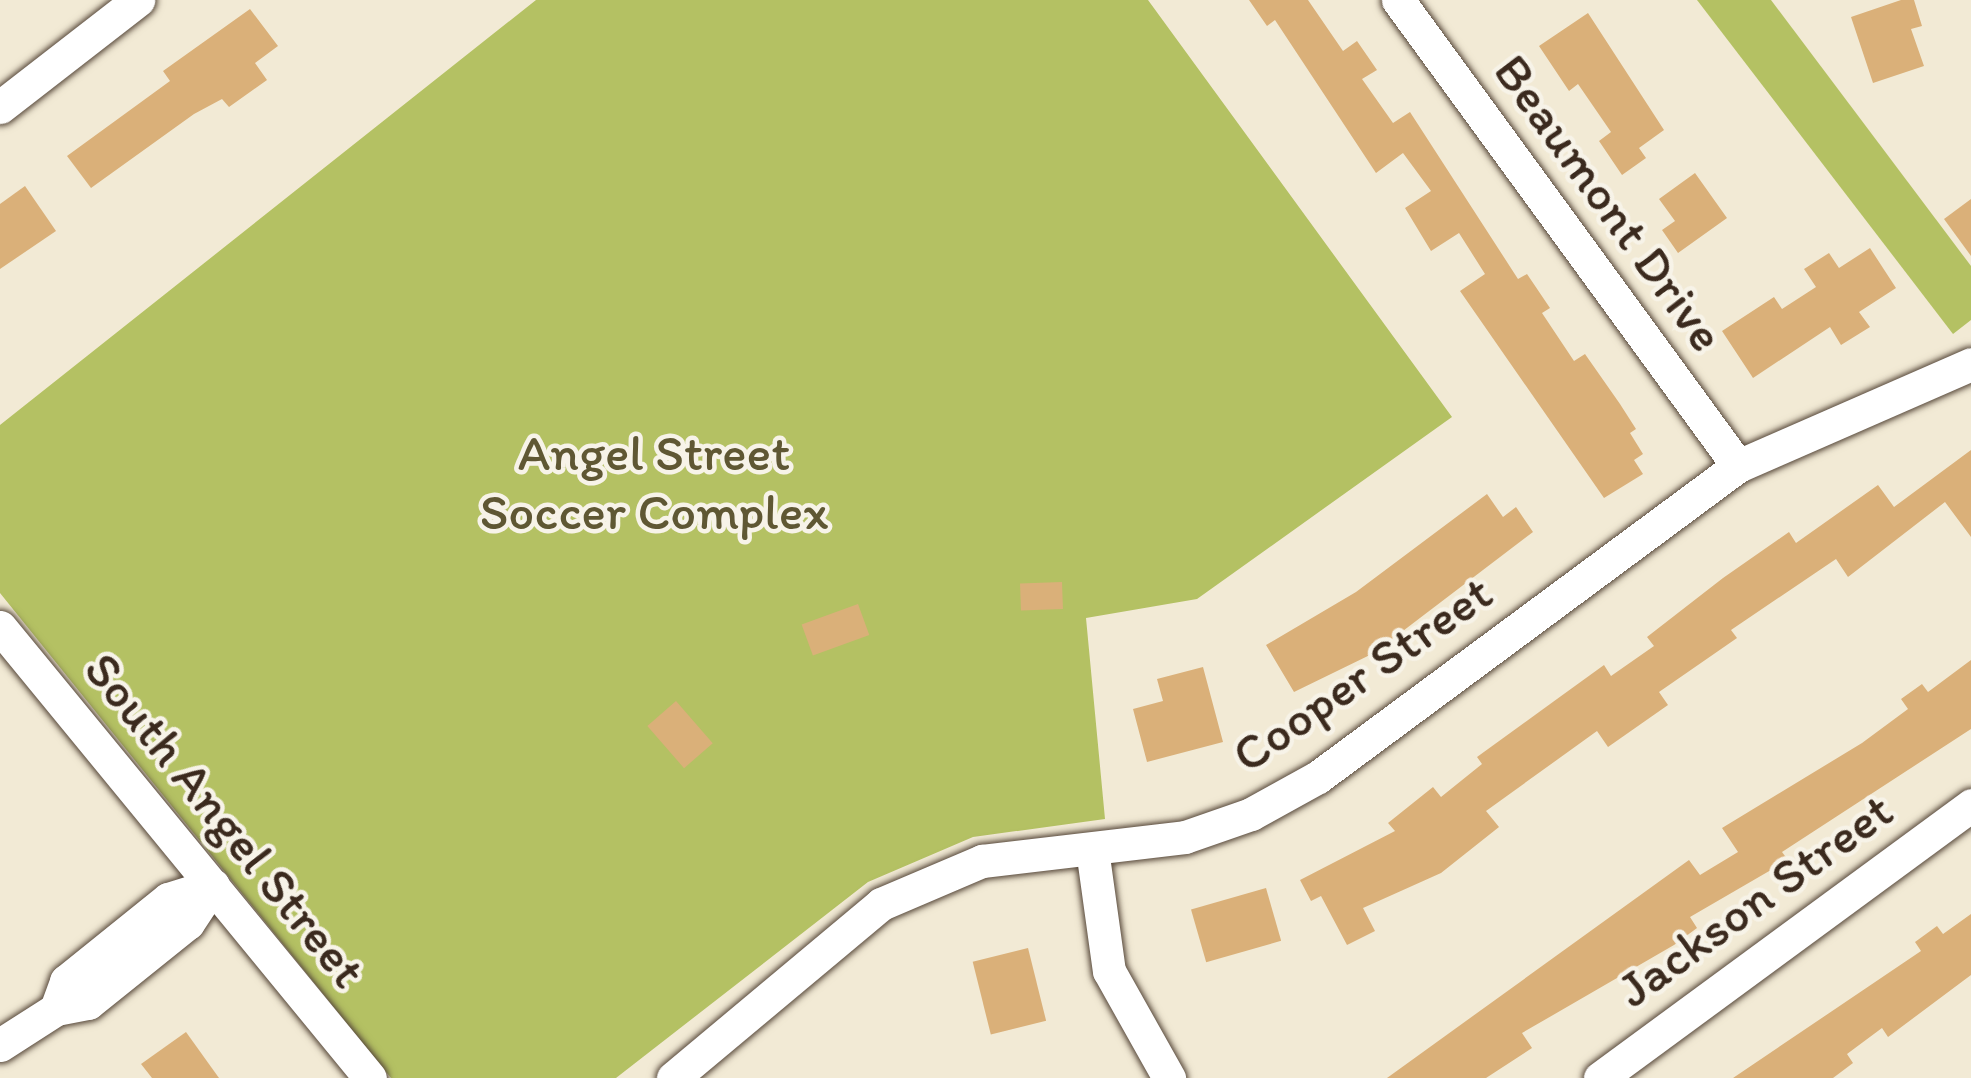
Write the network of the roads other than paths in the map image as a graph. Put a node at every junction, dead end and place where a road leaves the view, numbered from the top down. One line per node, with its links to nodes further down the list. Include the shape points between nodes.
1 (138, 0): 3 (street)
2 (1398, 0): 5 (street, Beaumont Drive)
3 (0, 107)
4 (1971, 364): 5 (street, Cooper Street)
5 (1738, 466): 8 (street, Cooper Street, via 1318,777 1251,814 1185,837)
6 (0, 627): 9 (street, South Angel Street)
7 (1971, 805): 14 (street, Jackson Street)
8 (1092, 849): 12 (street, Cooper Street, via 982,861 880,904); 13 (street, via 1108,971)
9 (213, 884): 10 (street, via 171,937 88,1003 56,1010); 11 (street, South Angel Street)
10 (0, 1045)
11 (370, 1078)
12 (673, 1078)
13 (1168, 1078)
14 (1600, 1078)

